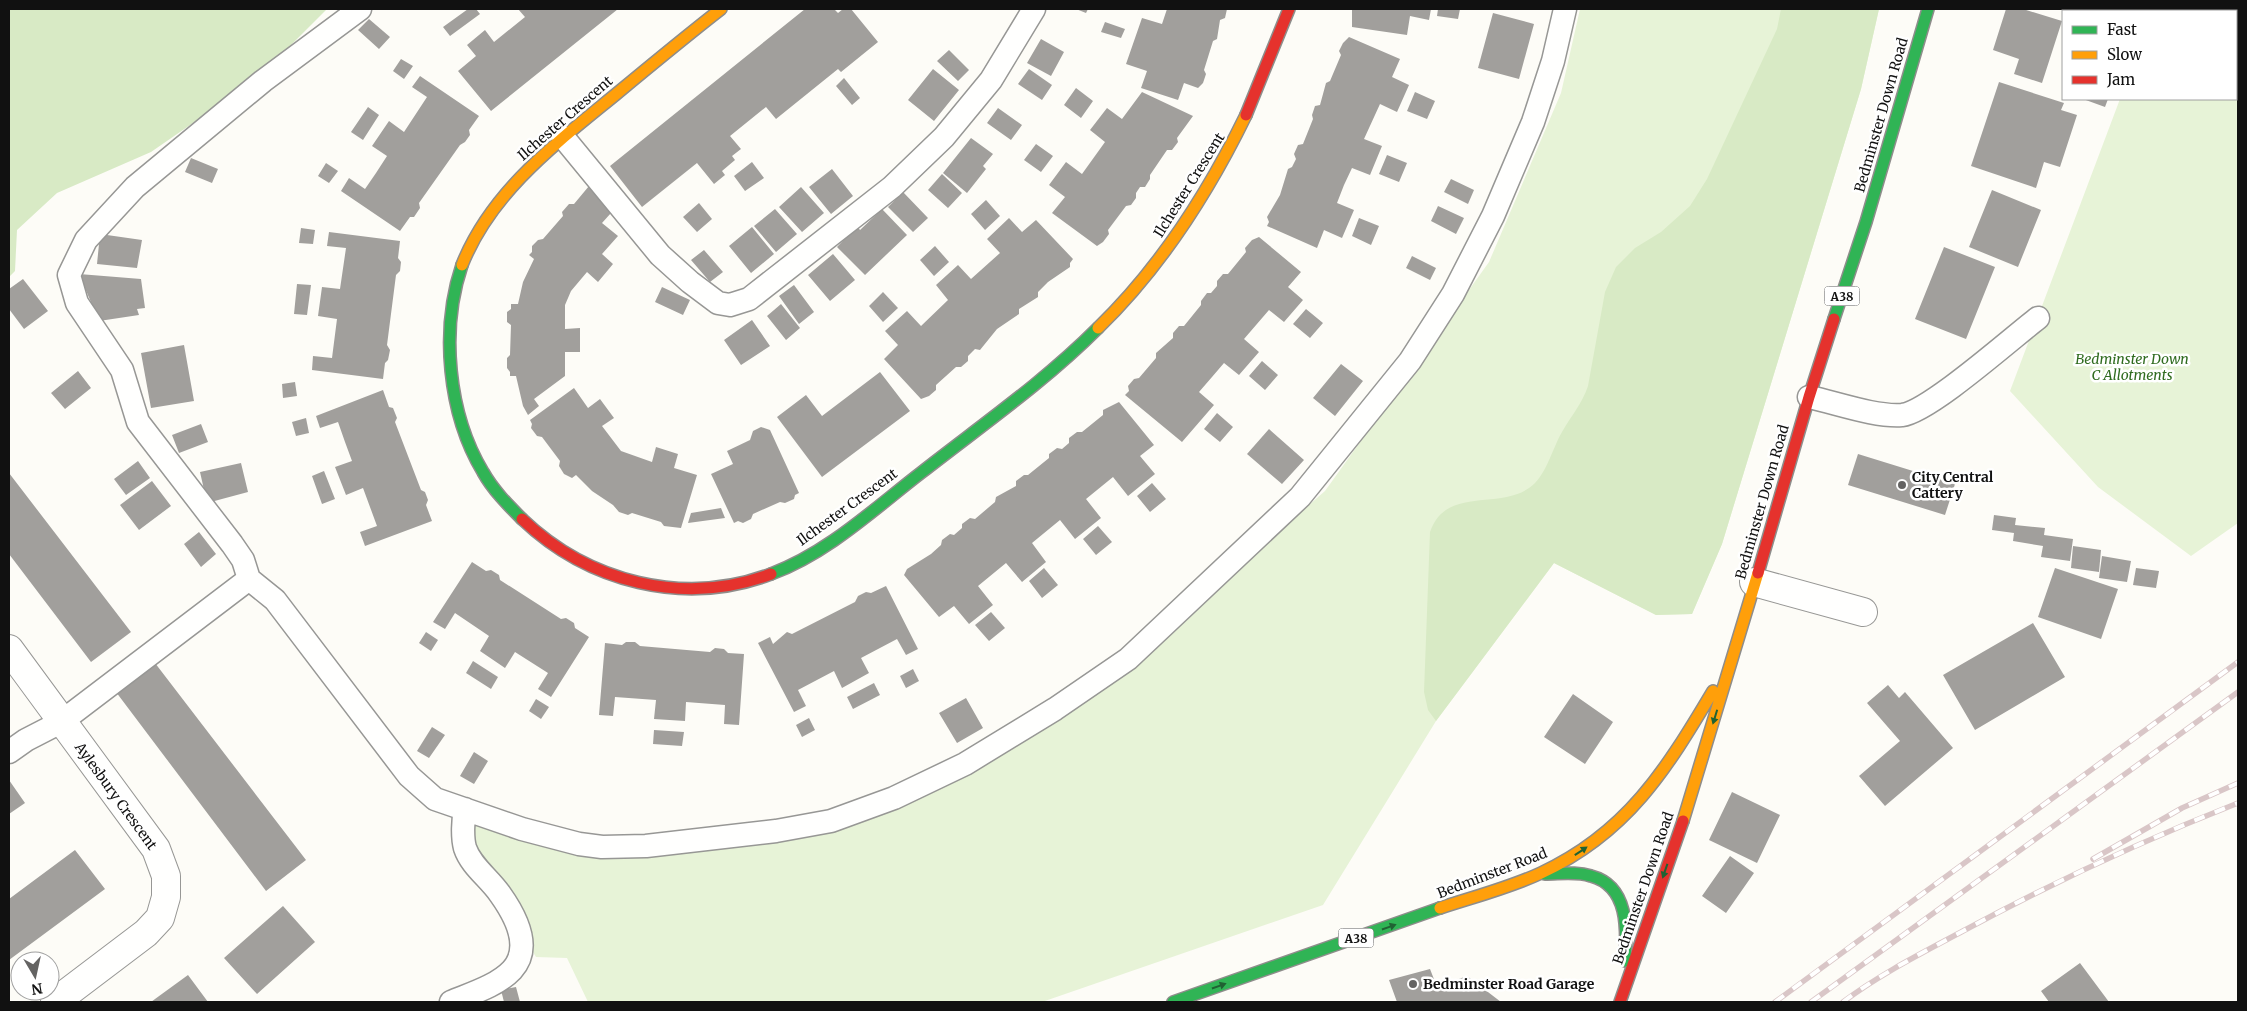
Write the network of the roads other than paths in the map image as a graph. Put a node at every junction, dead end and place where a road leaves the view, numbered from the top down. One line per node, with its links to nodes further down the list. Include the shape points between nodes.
1 (360, 9): 10 (lane, via 263,81 135,187 86,240 69,275 77,303 122,370 138,422 232,544 243,560)
2 (721, 9): 7 (main road, Ilchester Crescent)
3 (1034, 9): 7 (lane, via 991,80 944,137 892,187 749,299 730,305 718,303 707,296 660,255)
4 (1290, 9): 7 (main road, Ilchester Crescent, via 1241,130 1175,240 1128,296 1076,350 842,533 792,564 760,579 737,585 703,588 656,586 617,579 584,566 536,532 506,502 482,472 464,429 454,388 451,354 451,311 462,263 502,198)
5 (1564, 9): 17 (lane, via 1553,61 1533,122 1493,216 1453,294 1410,361 1300,497 1128,658 1055,710 966,764 894,798 830,821 711,839 602,847 522,829)
6 (1928, 9): 9 (main road, Bedminster Down Road / A38, via 1866,222)
7 (563, 137)
8 (2038, 318): 9 (lane, via 1933,401 1905,414 1890,415)
9 (1809, 397): 11 (main road, Bedminster Down Road / A38)
10 (249, 579): 15 (lane); 17 (lane, via 275,600 409,776 435,798)
11 (1754, 582): 12 (street); 14 (main road, Bedminster Down Road / A38)
12 (1863, 612)
13 (9, 648): 15 (street, Aylesbury Crescent)
14 (1735, 654): 18 (main road, Bedminster Road / A38, one-way to 14, via 1573,857 1627,813 1675,751); 19 (main road, Bedminster Down Road / A38, one-way to 19, via 1677,839)
15 (61, 722): 16 (lane); 20 (street, Aylesbury Crescent, via 156,849 166,876 166,897 160,918 146,933)
16 (9, 752)
17 (465, 809): 21 (lane, via 465,847 473,862 500,894 517,924 522,954 512,970 499,980)
18 (1538, 874): 19 (main road, A38, via 1598,878 1620,900 1627,930); 22 (main road, Bedminster Road / A38, one-way to 18)
19 (1621, 997)
20 (55, 1002)
21 (450, 1002)
22 (1173, 1002)

